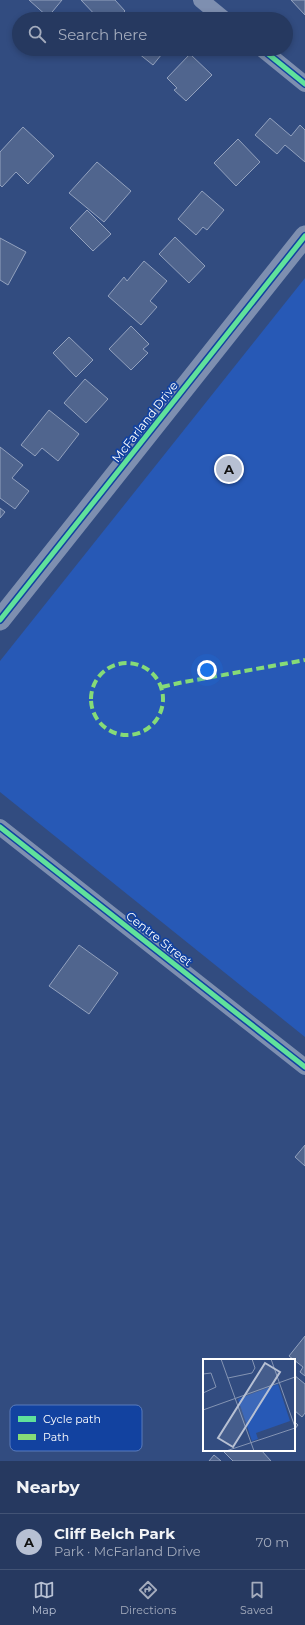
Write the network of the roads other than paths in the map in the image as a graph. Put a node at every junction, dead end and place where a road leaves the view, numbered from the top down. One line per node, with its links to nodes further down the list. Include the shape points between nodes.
1 (201, 0): 2 (street)
2 (216, 12)
3 (271, 56): 4 (street)
4 (305, 84)
5 (305, 236): 6 (street, McFarland Drive)
6 (0, 620)
7 (0, 827): 8 (street, Centre Street)
8 (305, 1067)

